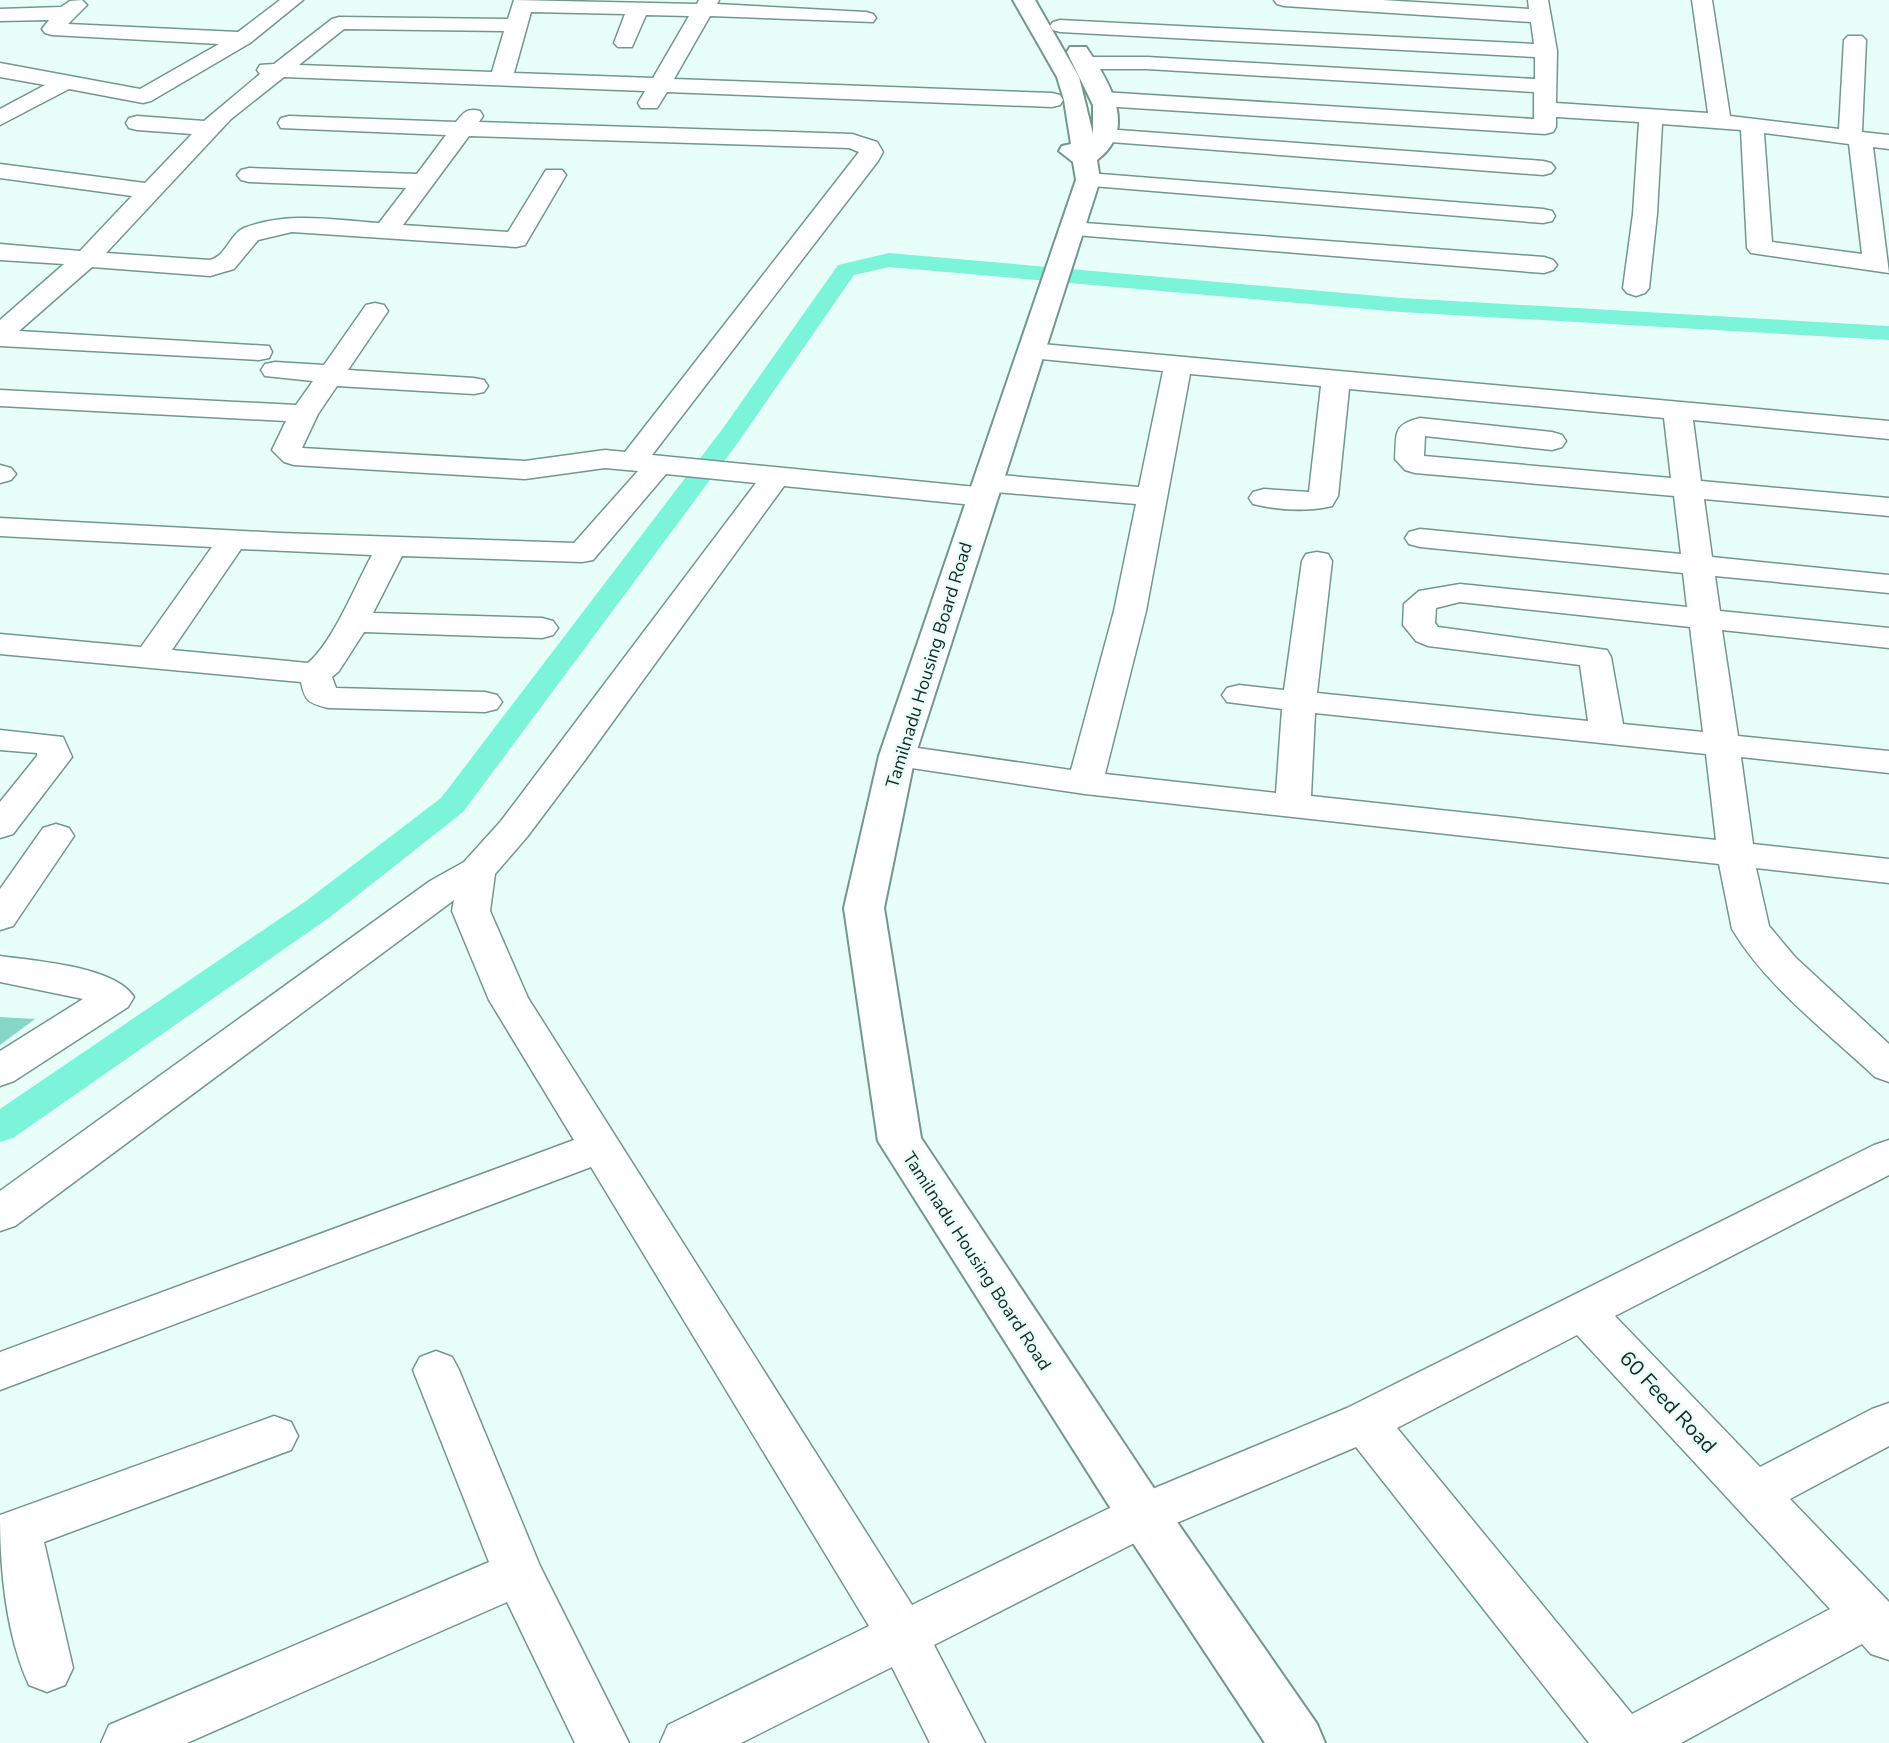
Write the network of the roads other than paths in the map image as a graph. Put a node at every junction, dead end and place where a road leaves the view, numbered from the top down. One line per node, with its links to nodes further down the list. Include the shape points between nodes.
1 (83, 0): 11 (street)
2 (293, 0): 15 (street)
3 (1045, 0): 14 (street)
4 (1284, 0): 9 (street)
5 (1702, 0): 31 (street)
6 (707, 5): 8 (street); 13 (street); 25 (street)
7 (1014, 5): 38 (street); 38 (street, Tamilnadu Housing Board Road, via 1037,27 1068,77 1073,90)
8 (638, 8): 10 (street); 17 (street)
9 (1539, 8): 18 (street)
10 (521, 10): 22 (street, via 339,23); 23 (street)
11 (66, 13): 12 (street); 15 (street, via 51,29)
12 (0, 15)
13 (866, 18)
14 (1060, 26): 18 (street); 19 (street)
15 (243, 39): 20 (street)
16 (1855, 40): 39 (street)
17 (625, 43)
18 (1546, 51): 26 (street)
19 (1084, 63): 26 (street); 27 (street)
20 (192, 67): 22 (street); 24 (street, via 143,96)
21 (0, 70): 24 (street)
22 (275, 71): 23 (street); 35 (street)
23 (501, 79): 25 (street); 36 (street)
24 (66, 82): 29 (street)
25 (659, 85): 37 (street); 38 (street)
26 (1546, 86): 30 (street)
27 (1102, 99): 30 (street); 38 (street, via 1106,118)
28 (1651, 117): 30 (street); 31 (street); 53 (street)
29 (0, 118)
30 (1544, 118): 41 (street)
31 (1720, 121): 34 (street)
32 (137, 123): 35 (street)
33 (289, 123): 36 (street)
34 (1752, 125): 39 (street); 52 (street, via 1760,248)
35 (210, 128): 46 (street)
36 (461, 130): 37 (street); 45 (street)
37 (633, 131): 66 (street, via 852,141 871,152)
38 (1074, 136): 41 (street); 47 (street); 48 (street, Tamilnadu Housing Board Road)
39 (1855, 138): 40 (street); 52 (street)
40 (1889, 142)
41 (1543, 168): 47 (street)
42 (0, 171): 46 (street)
43 (249, 175): 45 (street)
44 (554, 175): 49 (street, via 516,240)
45 (422, 181): 49 (street)
46 (150, 191): 51 (street)
47 (1543, 216): 48 (street, via 1544,275)
48 (1071, 229): 56 (street, Tamilnadu Housing Board Road)
49 (386, 231): 51 (street, via 292,225 271,228 250,234 225,264 209,268)
50 (0, 252): 51 (street)
51 (88, 257): 55 (street)
52 (1882, 265)
53 (1636, 288)
54 (375, 311): 58 (street)
55 (1, 334): 58 (street, via 267,361)
56 (1031, 351): 57 (street); 68 (street, Tamilnadu Housing Board Road)
57 (1178, 364): 59 (street); 70 (street)
58 (332, 375): 60 (street); 63 (street)
59 (1336, 379): 62 (street); 71 (street, via 1323,496 1313,501)
60 (474, 386)
61 (0, 398): 63 (street)
62 (1677, 410): 64 (street); 69 (street)
63 (304, 414): 66 (street, via 286,450 294,456 525,470 585,461)
64 (1889, 430)
65 (1552, 441): 69 (street, via 1420,427 1412,430 1409,459 1415,464)
66 (656, 464): 67 (street); 76 (street, via 582,553)
67 (776, 476): 68 (street); 102 (street, via 573,752)
68 (986, 490): 70 (street); 95 (street, Tamilnadu Housing Board Road)
69 (1688, 490): 72 (street); 78 (street)
70 (1153, 497): 97 (street, via 1130,611)
71 (1264, 498)
72 (1889, 507)
73 (0, 527): 75 (street)
74 (1420, 538): 78 (street)
75 (233, 540): 76 (street); 87 (street)
76 (392, 546): 82 (street)
77 (1317, 561): 90 (street)
78 (1696, 566): 79 (street); 81 (street)
79 (1889, 584)
80 (1589, 607): 81 (street); 86 (street); 86 (street, via 1460,593 1430,598 1420,604 1418,616 1427,634 1439,639)
81 (1706, 619): 84 (street); 94 (street)
82 (354, 622): 83 (street); 88 (street)
83 (542, 628)
84 (1889, 638)
85 (0, 644): 87 (street)
86 (1595, 657): 92 (street)
87 (150, 658): 88 (street)
88 (314, 676): 91 (street, via 319,693 328,698)
89 (1239, 695): 90 (street)
90 (1299, 701): 92 (street); 98 (street)
91 (485, 702)
92 (1607, 733): 94 (street)
93 (0, 740): 99 (street, via 51,744 55,757)
94 (1723, 745): 96 (street); 101 (street)
95 (897, 756): 97 (street); 118 (street, Tamilnadu Housing Board Road, via 864,908 900,1141)
96 (1889, 762)
97 (1085, 783): 98 (street)
98 (1293, 806): 101 (street)
99 (0, 826)
100 (55, 836): 104 (street)
101 (1738, 855): 103 (street); 106 (street, via 1751,929 1781,966)
102 (477, 871): 108 (street, via 471,911 509,1000); 110 (street, via 443,890)
103 (1889, 871)
104 (0, 917)
105 (0, 969): 107 (street, via 83,983 114,997)
106 (1889, 1067)
107 (0, 1071)
108 (600, 1147): 113 (street); 122 (street)
109 (1889, 1156): 111 (street)
110 (0, 1214)
111 (1581, 1310): 114 (street); 117 (street, 60 Feed Road)
112 (436, 1370): 120 (street)
113 (0, 1371)
114 (1364, 1422): 118 (street); 129 (street)
115 (1889, 1423): 117 (street)
116 (274, 1436): 119 (street)
117 (1754, 1494): 121 (street, 60 Feed Road)
118 (1143, 1515): 122 (street); 128 (street, Tamilnadu Housing Board Road)
119 (9, 1533): 123 (street)
120 (518, 1573): 124 (street); 125 (street)
121 (1878, 1626): 130 (street)
122 (902, 1635): 126 (street); 127 (street)
123 (47, 1668)
124 (128, 1743)
125 (602, 1743)
126 (687, 1743)
127 (958, 1743)
128 (1297, 1743)
129 (1622, 1743)
130 (1630, 1743)

